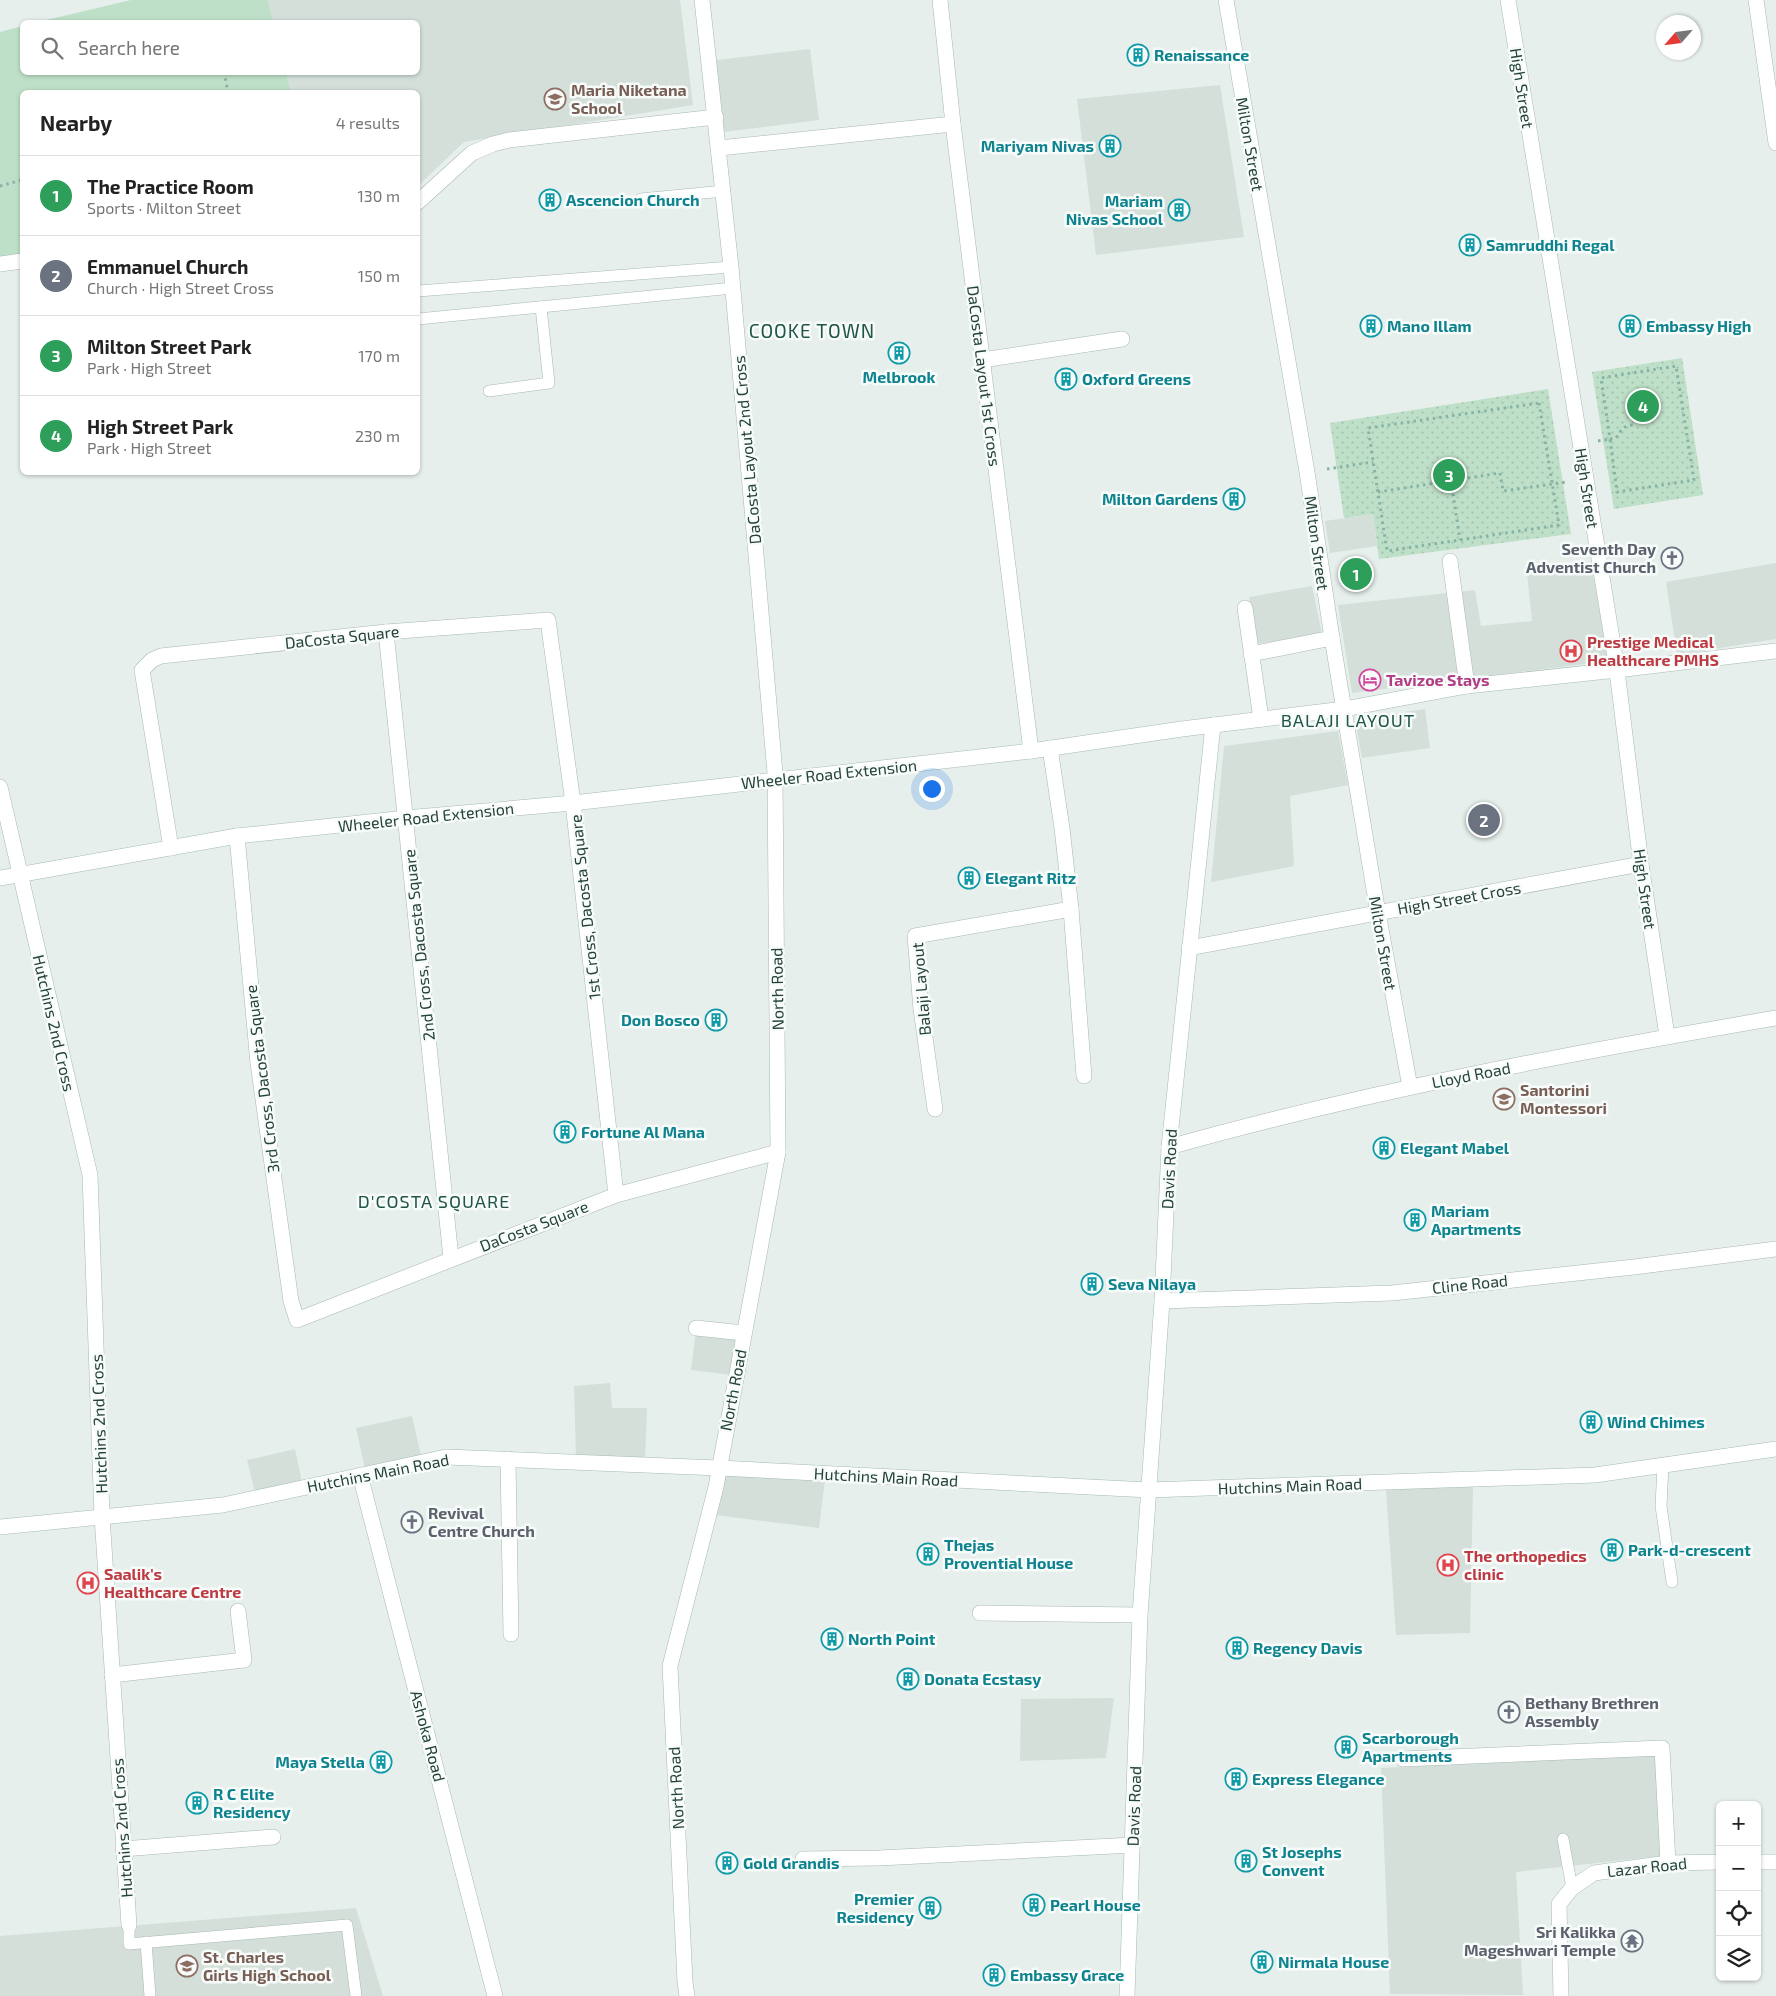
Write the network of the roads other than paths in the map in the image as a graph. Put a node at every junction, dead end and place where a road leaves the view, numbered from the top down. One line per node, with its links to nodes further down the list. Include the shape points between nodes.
1 (702, 0): 6 (street, DaCosta Layout 2nd Cross)
2 (940, 0): 7 (street, DaCosta Layout 1st Cross)
3 (1226, 0): 27 (street, Milton Street, via 1307,472)
4 (1508, 0): 30 (street, High Street)
5 (1756, 0): 8 (street)
6 (716, 117): 9 (street, DaCosta Layout 2nd Cross); 12 (street, via 493,144 472,154)
7 (953, 124): 9 (street); 21 (street, DaCosta Layout 1st Cross)
8 (1776, 143)
9 (719, 148): 10 (street, DaCosta Layout 2nd Cross)
10 (724, 191): 11 (lane); 15 (street, DaCosta Layout 2nd Cross)
11 (641, 199)
12 (420, 200)
13 (20, 262): 14 (street)
14 (0, 264)
15 (731, 267): 16 (street, DaCosta Layout 2nd Cross); 17 (lane)
16 (733, 288): 18 (lane); 37 (street, DaCosta Layout 2nd Cross)
17 (420, 291)
18 (541, 307): 19 (lane); 22 (lane, via 549,383)
19 (420, 319)
20 (1122, 339): 21 (street)
21 (982, 360): 36 (street, DaCosta Layout 1st Cross)
22 (489, 391)
23 (1450, 561): 31 (street)
24 (1244, 608): 29 (street)
25 (548, 620): 26 (street, DaCosta Square); 39 (street, 1st Cross, Dacosta Square)
26 (386, 632): 40 (street, 2nd Cross, Dacosta Square); 42 (street, DaCosta Square, via 162,656 142,670)
27 (1332, 638): 29 (street); 32 (street, Milton Street)
28 (1776, 651): 30 (street, Wheeler Road Extension)
29 (1252, 654): 33 (street)
30 (1617, 670): 31 (street, Wheeler Road Extension); 43 (street, High Street)
31 (1467, 686): 32 (street, Wheeler Road Extension)
32 (1344, 709): 33 (street, Wheeler Road Extension); 47 (street, Milton Street)
33 (1261, 719): 34 (street, Wheeler Road Extension)
34 (1213, 725): 35 (street, Wheeler Road Extension); 48 (street, Davis Road)
35 (1050, 748): 36 (street, Wheeler Road Extension); 46 (street)
36 (1031, 751): 37 (street, Wheeler Road Extension)
37 (774, 780): 39 (street, Wheeler Road Extension); 55 (street, North Road)
38 (0, 787): 44 (street, Hutchins 2nd Cross)
39 (573, 803): 40 (street, Wheeler Road Extension); 56 (street, 1st Cross, Dacosta Square)
40 (406, 818): 41 (street, Wheeler Road Extension); 58 (street, 2nd Cross, Dacosta Square)
41 (238, 836): 42 (street, Wheeler Road Extension); 60 (street, 3rd Cross, Dacosta Square, via 258,1062 291,1301)
42 (171, 848): 44 (street, Wheeler Road Extension)
43 (1641, 864): 47 (street, High Street Cross); 50 (street, High Street)
44 (20, 874): 45 (street, Wheeler Road Extension); 69 (street, Hutchins 2nd Cross, via 90,1175)
45 (0, 878)
46 (1071, 909): 51 (street); 53 (street, Balaji Layout, via 914,936)
47 (1378, 913): 48 (street, High Street Cross); 52 (street, Milton Street)
48 (1189, 948): 54 (street, Davis Road)
49 (1776, 1018): 50 (street, Lloyd Road)
50 (1667, 1036): 52 (street, Lloyd Road)
51 (1084, 1076)
52 (1410, 1087): 54 (street, Lloyd Road)
53 (935, 1109)
54 (1169, 1147): 59 (street, Davis Road)
55 (778, 1152): 56 (street, DaCosta Square); 62 (street, North Road)
56 (616, 1195): 58 (street, DaCosta Square)
57 (1776, 1249): 59 (street, Cline Road, via 1392,1292)
58 (451, 1258): 60 (street, DaCosta Square)
59 (1162, 1301): 68 (street, Davis Road)
60 (297, 1320)
61 (696, 1328): 62 (street)
62 (744, 1333): 66 (street, North Road)
63 (1776, 1449): 65 (street, Hutchins Main Road)
64 (508, 1459): 66 (street, Hutchins Main Road); 67 (street, Hutchins Main Road, via 446,1457); 75 (street)
65 (1663, 1466): 68 (street, Hutchins Main Road, via 1595,1476); 71 (lane, via 1661,1506)
66 (718, 1468): 68 (street, Hutchins Main Road); 93 (street, North Road, via 716,1487 670,1666)
67 (360, 1475): 69 (street, Hutchins Main Road, via 223,1504); 92 (street, Ashoka Road)
68 (1149, 1490): 74 (street, Davis Road)
69 (102, 1516): 70 (street, Hutchins Main Road); 76 (street, Hutchins 2nd Cross)
70 (0, 1527)
71 (1672, 1582)
72 (238, 1611): 76 (street, via 244,1660)
73 (980, 1613): 74 (street)
74 (1140, 1615): 80 (street, Davis Road)
75 (511, 1634)
76 (112, 1675): 81 (street, Hutchins 2nd Cross)
77 (1403, 1759): 86 (street, via 1662,1748)
78 (273, 1837): 81 (street)
79 (1563, 1839): 87 (lane)
80 (1133, 1845): 82 (street); 94 (street, Davis Road)
81 (123, 1849): 88 (street, Hutchins 2nd Cross)
82 (803, 1859)
83 (1716, 1862): 86 (street, Lazar Road)
84 (1761, 1862): 85 (street)
85 (1776, 1862)
86 (1668, 1863): 87 (street, Lazar Road, via 1594,1873)
87 (1572, 1888): 95 (street, Lazar Road, via 1559,1904)
88 (129, 1925): 89 (lane, Hutchins 2nd Cross, via 129,1944)
89 (146, 1942): 90 (lane); 91 (lane, Hutchins 2nd Cross, via 347,1925)
90 (150, 1996)
91 (356, 1996)
92 (495, 1996)
93 (687, 1996)
94 (1127, 1996)
95 (1561, 1996)

